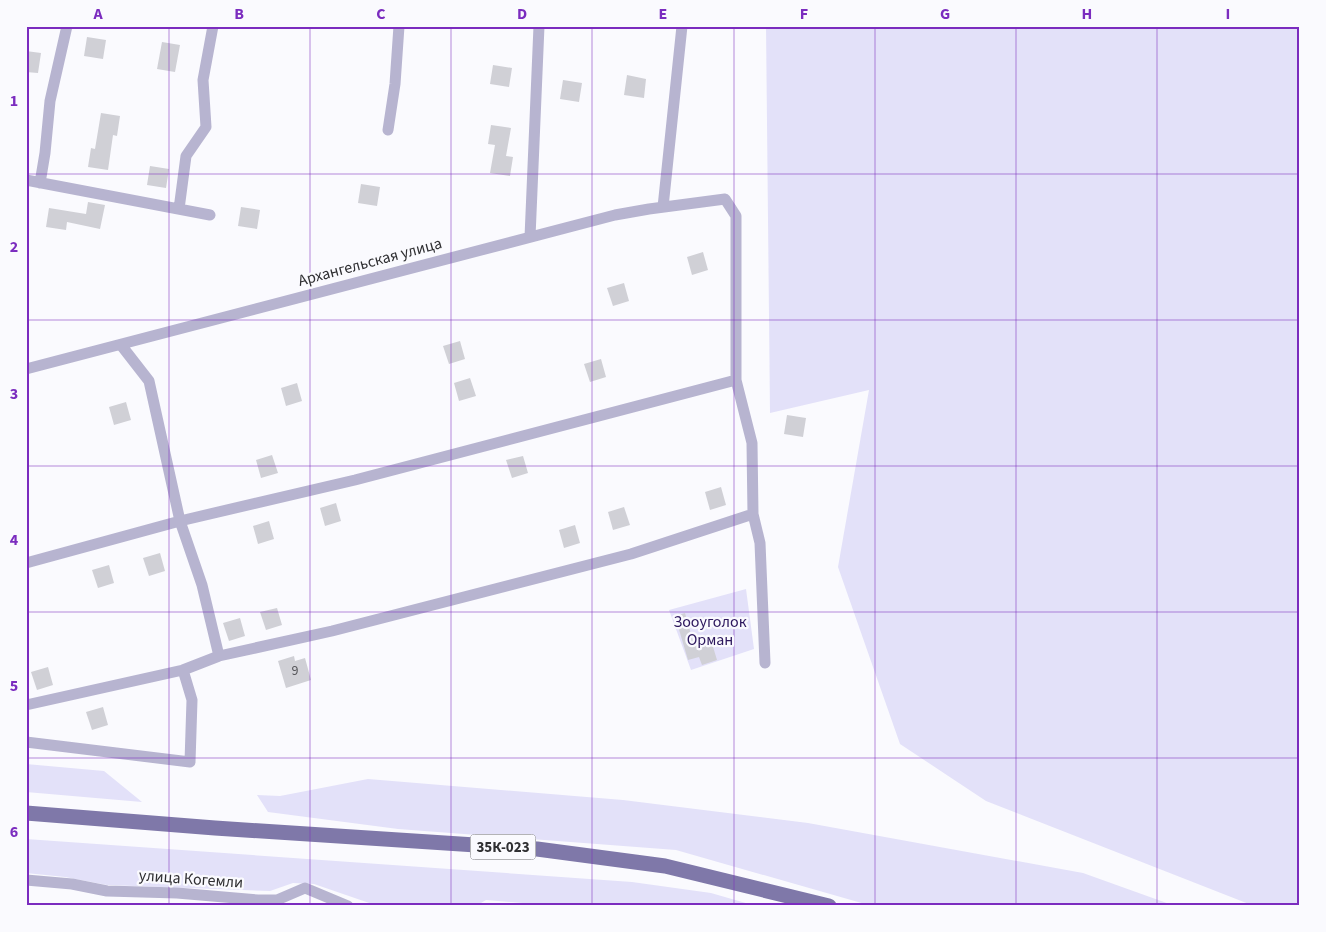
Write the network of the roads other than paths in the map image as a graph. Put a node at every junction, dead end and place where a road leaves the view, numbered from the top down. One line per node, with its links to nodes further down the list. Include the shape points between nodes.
1 (67, 26): 8 (street, via 50,102)
2 (214, 26): 10 (street, via 203,80 206,127 186,156)
3 (399, 26): 6 (street)
4 (539, 26): 12 (street)
5 (682, 26): 9 (street)
6 (388, 130)
7 (26, 180): 8 (street)
8 (40, 183): 10 (street)
9 (663, 207): 12 (street, Архангельская улица, via 615,215); 15 (street, Архангельская улица, via 725,199 736,216)
10 (179, 209): 11 (street)
11 (210, 215)
12 (530, 237): 13 (street, Архангельская улица)
13 (121, 345): 14 (street, Архангельская улица); 17 (street, via 149,381)
14 (26, 369)
15 (736, 380): 16 (street, via 752,443); 17 (street, via 374,476)
16 (753, 514): 19 (street, via 631,554 332,631); 20 (street, via 760,543)
17 (180, 521): 18 (street); 19 (street, via 202,585)
18 (26, 563)
19 (219, 656): 21 (street)
20 (765, 663)
21 (183, 670): 22 (street); 23 (street, via 192,700 190,762)
22 (26, 705)
23 (26, 742)
24 (26, 813): 27 (main road, 35К-023, via 537,849 665,866)
25 (26, 880): 26 (street, улица Когемли, via 107,891 258,900 277,900 305,888)
26 (348, 906)
27 (829, 906)

